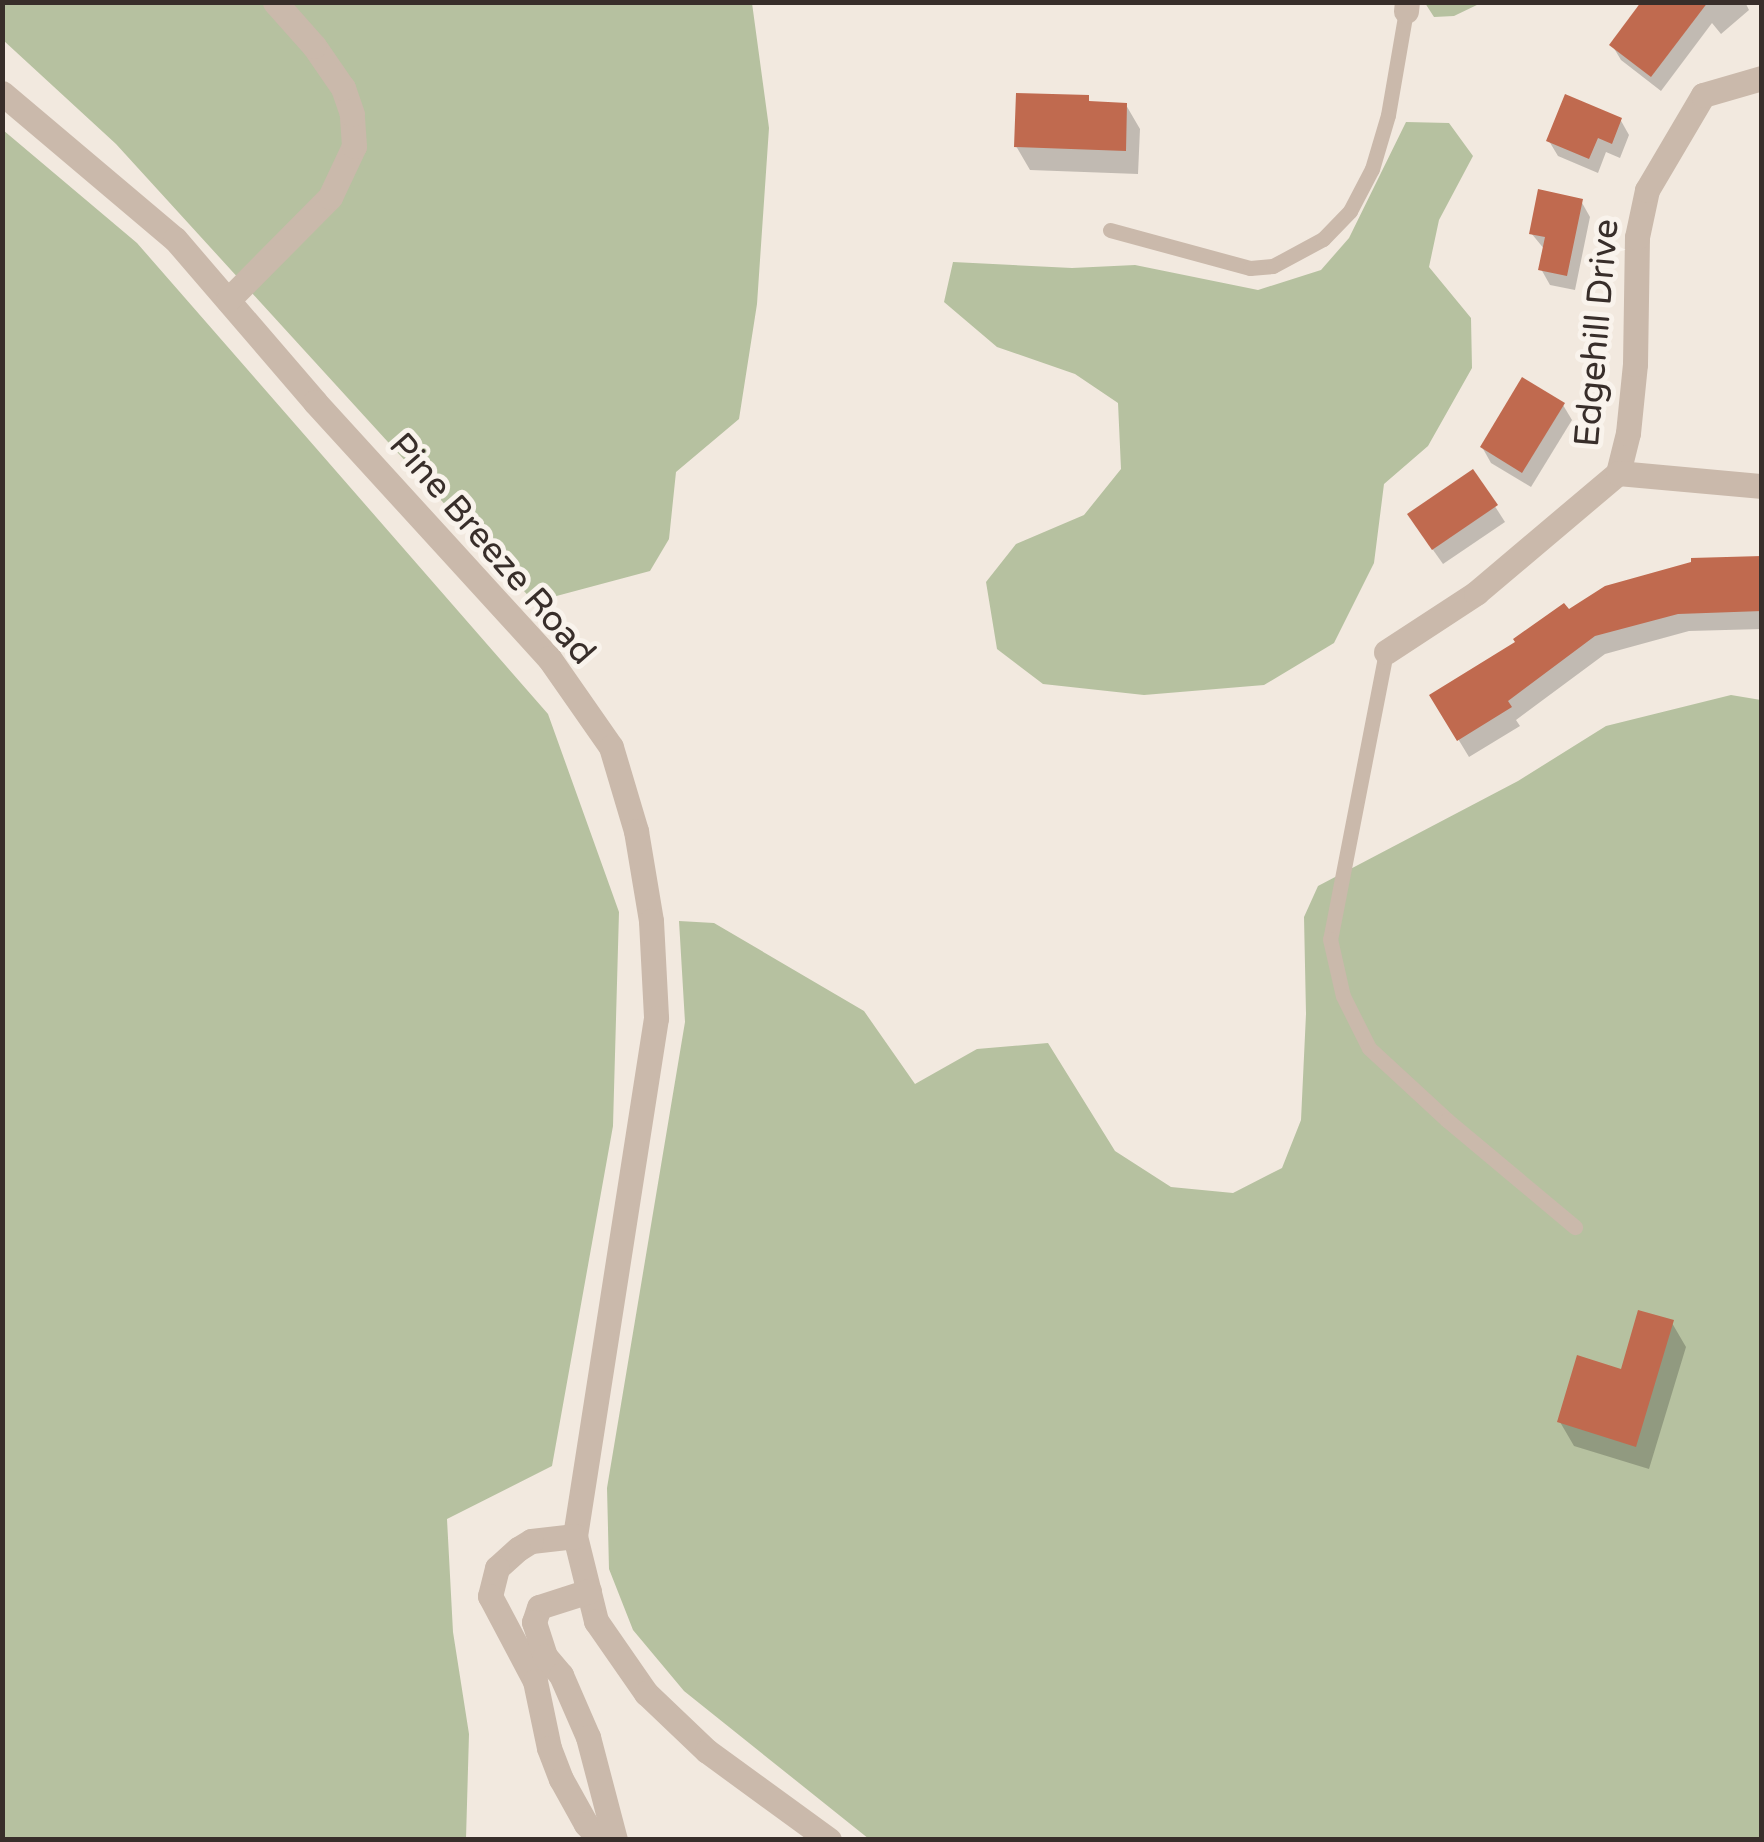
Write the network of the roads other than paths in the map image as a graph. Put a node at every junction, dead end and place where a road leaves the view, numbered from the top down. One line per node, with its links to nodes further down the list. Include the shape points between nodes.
1 (275, 2): 6 (street, via 342,88 354,146 330,197)
2 (1406, 7): 5 (lane, via 1372,169 1350,211 1323,240 1273,266 1250,268)
3 (1762, 78): 7 (street, Edgehill Drive, via 1703,95 1647,190 1637,237 1628,433)
4 (2, 93): 6 (street, Pine Breeze Road, via 175,239)
5 (1110, 230)
6 (228, 300): 11 (street, Pine Breeze Road, via 549,658 611,748 636,830 651,921 656,1018)
7 (1618, 473): 8 (street); 9 (street, via 1476,593)
8 (1762, 486)
9 (1386, 652): 10 (lane, via 1330,939 1343,996 1369,1048)
10 (1575, 1227)
11 (576, 1536): 12 (street); 14 (street, via 531,1541 506,1558 491,1582 490,1596)
12 (588, 1591): 13 (street, via 550,1600 534,1622 545,1656); 19 (street, via 596,1621 646,1693 707,1751)
13 (564, 1680): 14 (street); 15 (street)
14 (539, 1692): 16 (street, via 548,1748)
15 (607, 1795): 16 (street); 18 (street)
16 (576, 1806): 17 (street)
17 (601, 1840)
18 (615, 1840)
19 (829, 1840)

